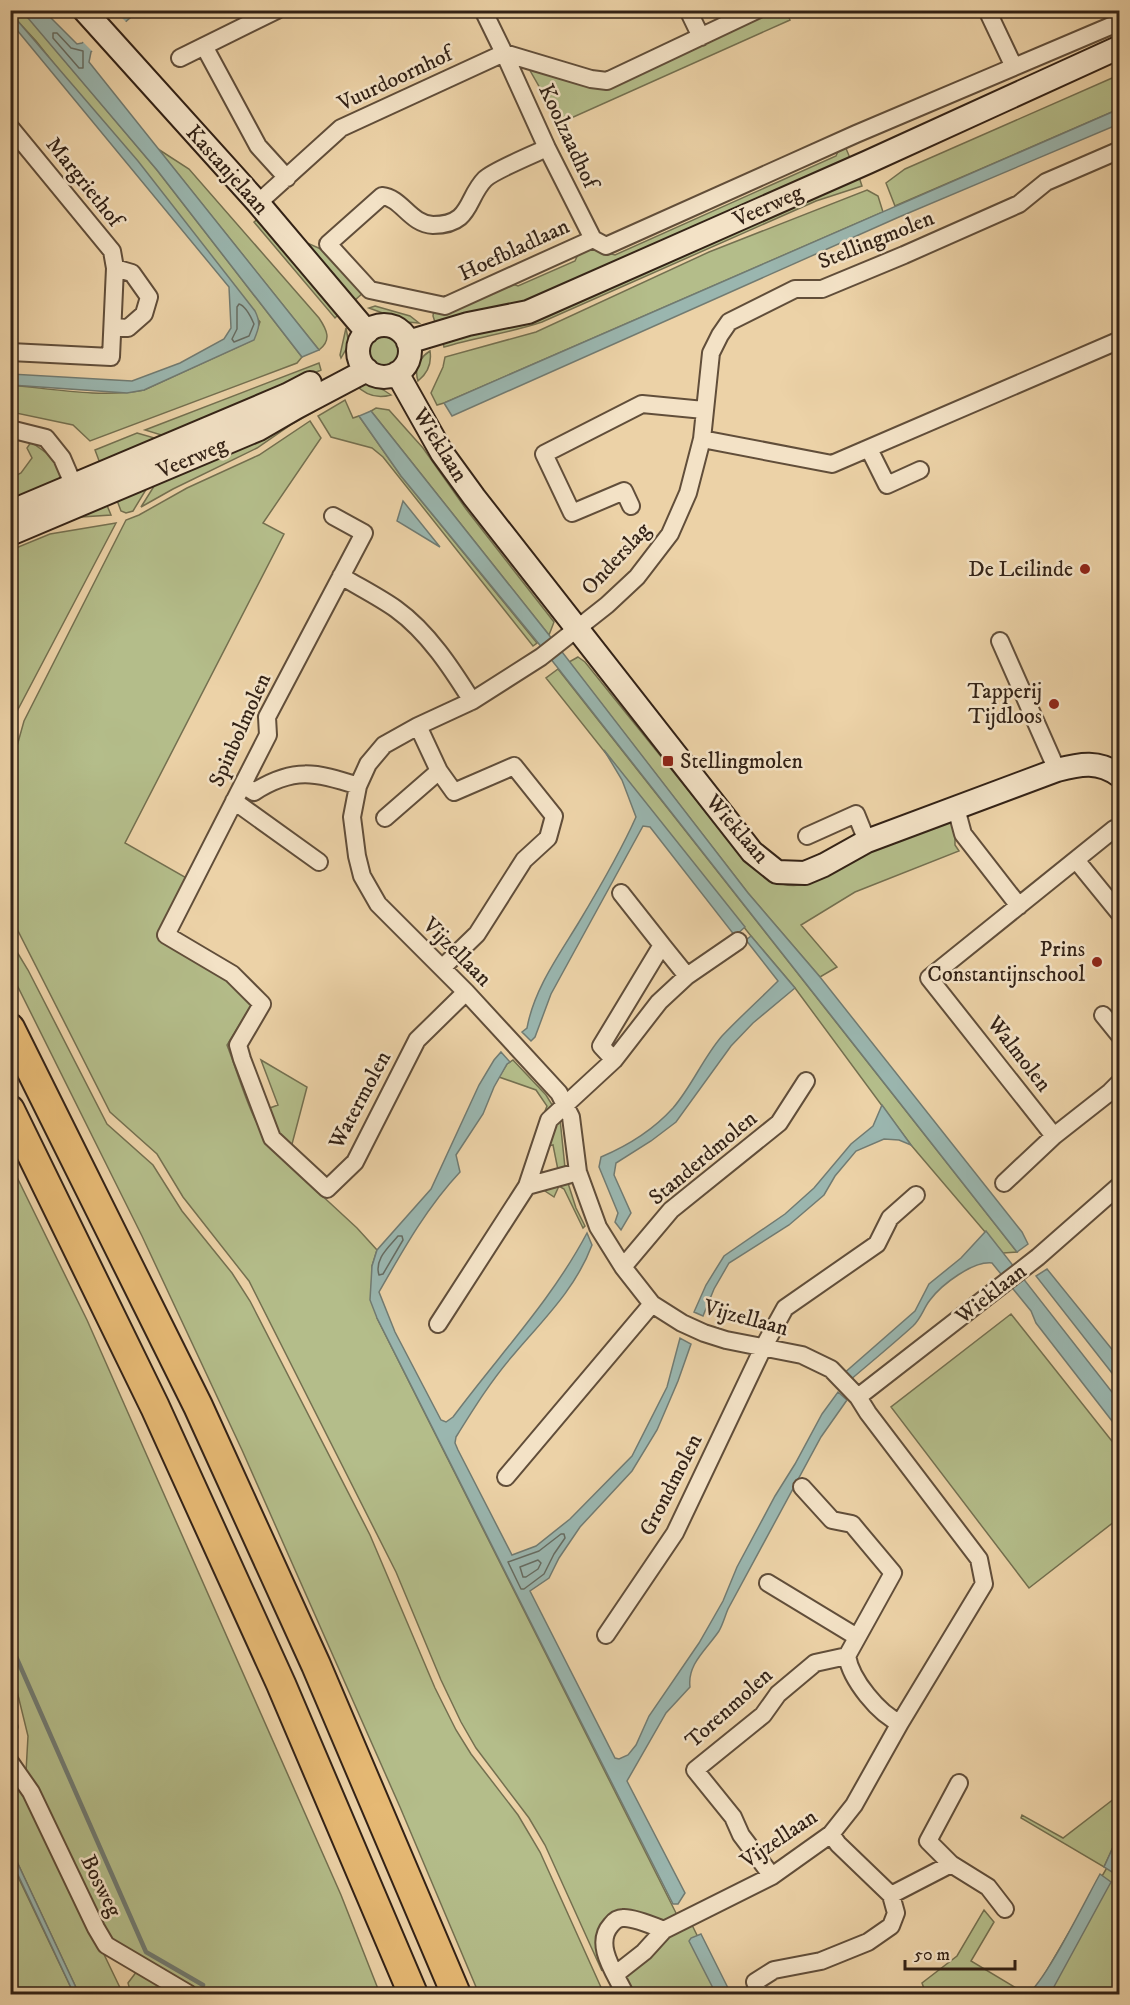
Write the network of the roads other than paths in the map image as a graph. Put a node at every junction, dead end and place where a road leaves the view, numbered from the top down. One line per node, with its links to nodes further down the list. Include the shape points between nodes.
1 (277, 10): 9 (street)
2 (483, 10): 11 (street, Koolzaadhof)
3 (688, 10): 8 (street)
4 (757, 10): 8 (street)
5 (987, 10): 13 (street)
6 (1119, 22): 13 (street)
7 (97, 25): 18 (street, Kastanjelaan)
8 (701, 37): 11 (street, via 607,81 591,80)
9 (204, 46): 12 (street); 17 (street, via 258,146)
10 (1119, 47): 24 (street, Veerweg, via 528,312)
11 (504, 53): 15 (street, Koolzaadhof); 17 (street, Vuurdoornhof, via 341,128)
12 (180, 58)
13 (1014, 67): 19 (street, Hoefbladlaan, via 606,246)
14 (10, 127): 20 (street, Margriethof, via 112,251)
15 (547, 148): 19 (street, Koolzaadhof); 19 (street, Hoefbladlaan, via 485,178 462,215 451,221 433,225 419,222 390,197 382,196 328,244 370,290 445,306)
16 (1119, 150): 28 (street, Stellingmolen, via 1046,182 1019,204 822,289 795,289 729,322 711,353)
17 (287, 178): 18 (street, Vuurdoornhof)
18 (258, 203): 22 (street, Kastanjelaan)
19 (593, 239)
20 (114, 268): 21 (street, Margriethof); 21 (street, via 132,273 149,297 144,314 128,328)
21 (113, 327): 25 (street, Margriethof, via 111,357)
22 (368, 332): 24 (street, via 378,326 391,326); 26 (street, via 360,343)
23 (1119, 340): 31 (street)
24 (408, 342): 27 (street, via 409,360)
25 (10, 352)
26 (364, 364): 27 (street, via 380,376); 33 (street, Veerweg, via 259,429)
27 (397, 373): 39 (street, Wieklaan, via 442,453)
28 (704, 410): 30 (street, Onderslag); 34 (street, via 642,404 544,454 572,513 624,491)
29 (10, 429): 33 (street, via 46,438 62,458)
30 (702, 439): 31 (street, via 832,465); 39 (street, Onderslag, via 688,493 670,534 637,577)
31 (870, 449): 32 (street, via 887,485)
32 (920, 470)
33 (78, 495): 35 (street, Veerweg); 37 (street, Veerweg)
34 (631, 506)
35 (10, 512)
36 (333, 516): 38 (street, Spinbolmolen, via 363,533)
37 (10, 534)
38 (341, 576): 41 (street, via 397,610 418,628); 46 (street, Spinbolmolen, via 267,717 268,735)
39 (569, 636): 41 (street, Vijzellaan); 53 (street, Wieklaan, via 752,852 777,872 806,873)
40 (1000, 641): 43 (street)
41 (472, 701): 42 (street, Vijzellaan)
42 (418, 726): 44 (street); 47 (street, Vijzellaan, via 384,745 368,764)
43 (1057, 770): 45 (street, Wieklaan, via 1090,764 1112,770); 49 (street, Wieklaan)
44 (439, 771): 50 (street); 62 (street, via 454,792 514,766 554,816 548,838 524,860 477,934)
45 (1119, 777)
46 (243, 785): 47 (street, via 254,792 272,781 305,773); 48 (street, Spinbolmolen)
47 (358, 786): 62 (street, Vijzellaan, via 352,817 362,876 378,904)
48 (234, 801): 55 (street); 59 (street, Spinbolmolen)
49 (956, 808): 53 (street, Wieklaan); 57 (street, via 963,834)
50 (385, 818)
51 (1114, 829): 54 (street, Walmolen)
52 (807, 836): 53 (street, via 856,814)
53 (867, 841)
54 (1077, 860): 57 (street, Walmolen); 58 (street)
55 (319, 862)
56 (621, 893): 61 (street)
57 (1018, 906): 73 (street, Walmolen, via 929,978)
58 (1119, 914)
59 (166, 935): 64 (street, Watermolen, via 232,974 262,1004 238,1045 242,1059 272,1138 327,1189 355,1162 417,1040)
60 (738, 941): 63 (street)
61 (662, 945): 63 (street); 68 (street, via 601,1046)
62 (442, 968): 64 (street, Vijzellaan)
63 (687, 976): 68 (street, via 659,1002)
64 (466, 992): 71 (street, Vijzellaan)
65 (1103, 1015): 67 (street)
66 (10, 1028): 102 (highway, via 198,1406 316,1665)
67 (1119, 1036)
68 (614, 1060): 71 (street)
69 (806, 1081): 79 (street, Standerdmolen, via 779,1123 671,1210)
70 (1116, 1092): 73 (street)
71 (565, 1104): 74 (street, Vijzellaan, via 571,1117); 77 (street, via 549,1120)
72 (10, 1110): 101 (highway, via 170,1439 281,1684)
73 (1054, 1136): 75 (street)
74 (578, 1172): 77 (street); 79 (street, Vijzellaan, via 598,1227)
75 (1004, 1183)
76 (1119, 1185): 83 (street, Wieklaan, via 1038,1257)
77 (527, 1186): 81 (street)
78 (916, 1195): 82 (street, via 890,1218 877,1244 785,1308)
79 (623, 1267): 80 (street, Vijzellaan)
80 (652, 1304): 82 (street, Vijzellaan, via 704,1333); 84 (street)
81 (438, 1324)
82 (763, 1348): 83 (street, Vijzellaan, via 802,1355 831,1369); 87 (street, Grondmolen, via 675,1533)
83 (858, 1397): 90 (street, Vijzellaan, via 979,1559 984,1584)
84 (506, 1478)
85 (802, 1486): 88 (street, via 832,1520 852,1524 893,1574)
86 (768, 1583): 88 (street)
87 (606, 1635)
88 (857, 1637): 89 (street)
89 (846, 1656): 90 (street, via 861,1687 889,1718); 95 (street, Torenmolen, via 815,1663 777,1694 763,1715 695,1770 733,1817 741,1835)
90 (900, 1723): 93 (street, Vijzellaan, via 854,1805)
91 (10, 1762): 100 (street, Bosweg, via 32,1792 106,1945)
92 (959, 1783): 94 (street, via 928,1841)
93 (831, 1834): 95 (street, Vijzellaan); 96 (street)
94 (951, 1864): 96 (street); 97 (street, via 988,1887)
95 (772, 1876): 98 (street, Vijzellaan)
96 (891, 1895): 104 (street, via 896,1912 891,1926 868,1942 830,1957 774,1970 755,1982)
97 (1005, 1909)
98 (664, 1930): 99 (street, Vijzellaan); 99 (street, via 624,1918 615,1920 605,1934 603,1948)
99 (616, 1974): 103 (street)
100 (189, 1995)
101 (413, 1995)
102 (456, 1995)
103 (625, 1995)
104 (760, 1995)

